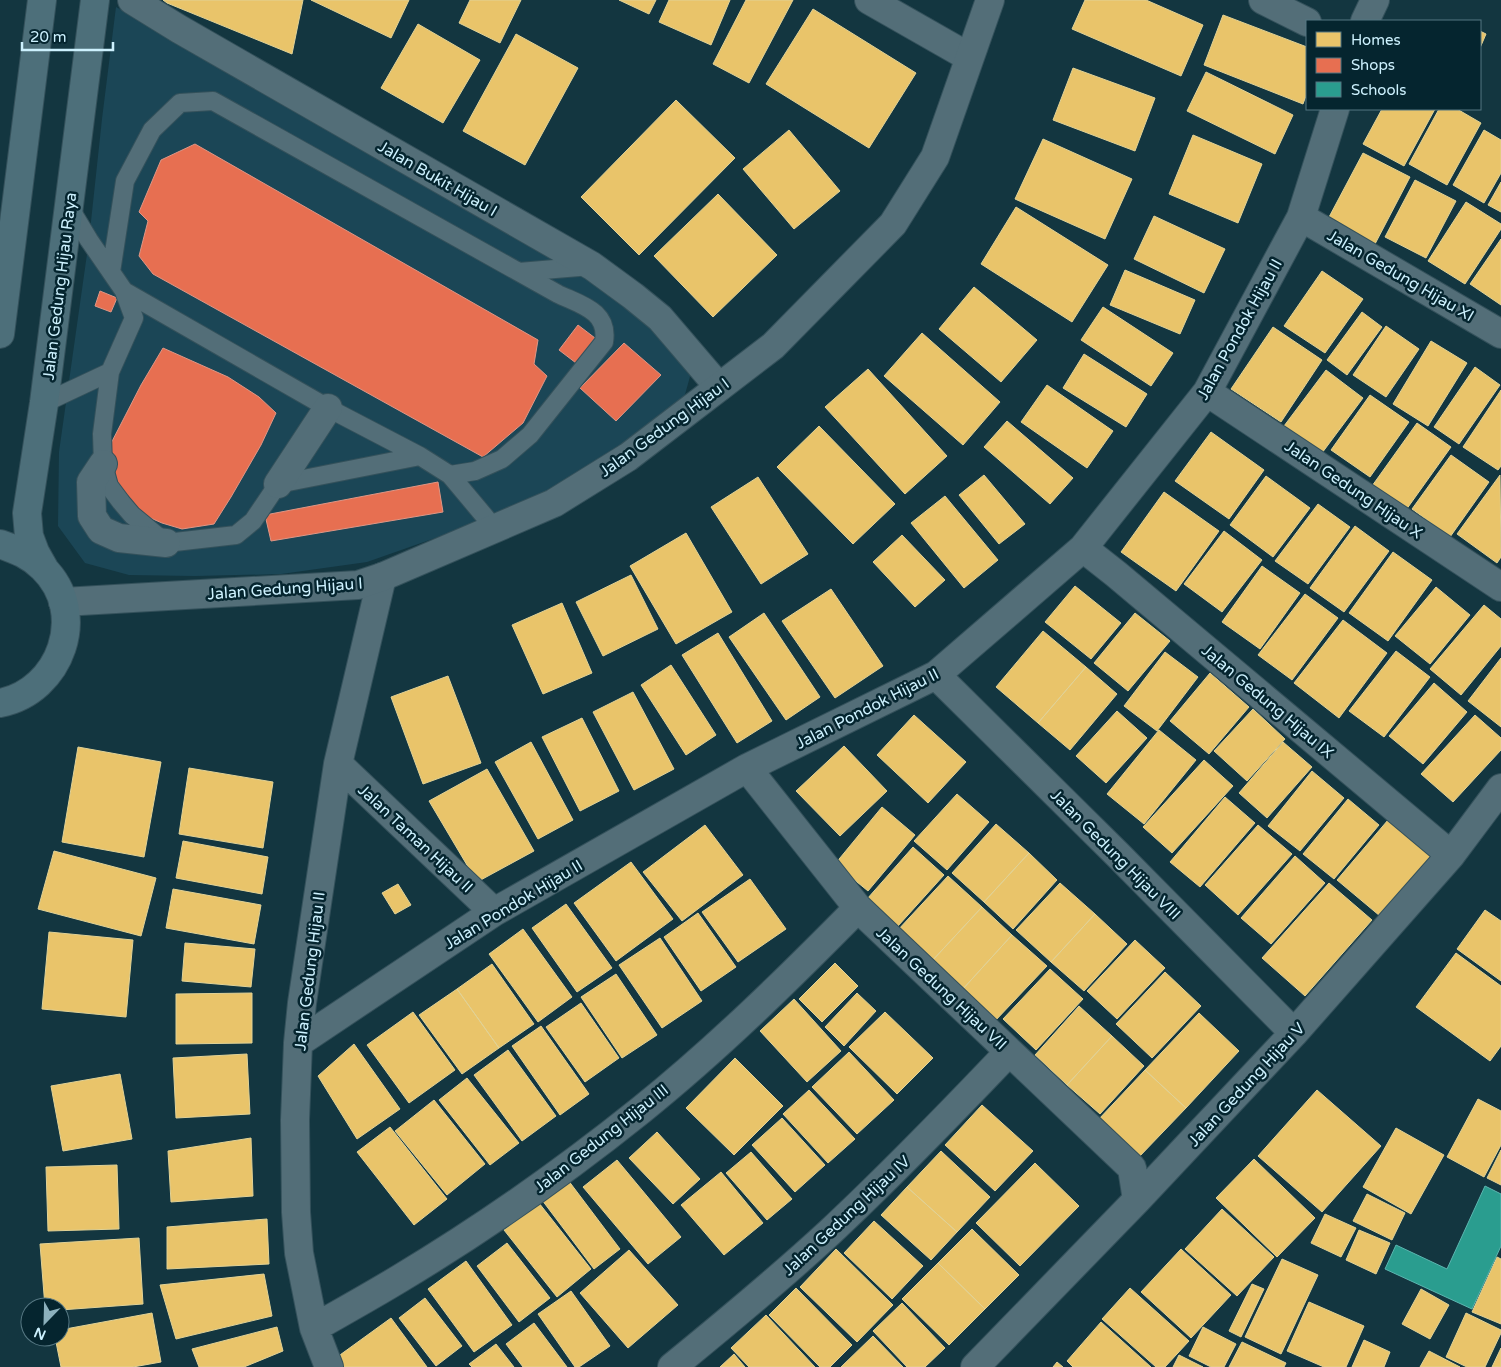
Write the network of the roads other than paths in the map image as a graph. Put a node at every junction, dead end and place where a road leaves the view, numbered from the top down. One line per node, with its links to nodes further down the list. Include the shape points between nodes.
1 (42, 0): 18 (main road)
2 (95, 0): 12 (main road, Jalan Gedung Hijau Raya)
3 (132, 0): 14 (street, Jalan Bukit Hijau I)
4 (869, 0): 10 (street)
5 (990, 0): 10 (street, Jalan Gedung Hijau I)
6 (1263, 0): 9 (street)
7 (1375, 0): 8 (street)
8 (1366, 20)
9 (1306, 22)
10 (969, 57): 21 (street, Jalan Gedung Hijau I, via 935,157 893,224 773,346)
11 (1335, 110): 13 (street, Jalan Pondok Hijau II)
12 (69, 207): 15 (lane); 23 (main road, Jalan Gedung Hijau Raya)
13 (1300, 217): 19 (street, Jalan Gedung Hijau XI); 22 (street, Jalan Pondok Hijau II)
14 (592, 266): 16 (lane); 21 (street, Jalan Bukit Hijau I, via 660,318)
15 (111, 272): 16 (lane, via 125,181 152,130 180,103 213,101); 17 (lane)
16 (519, 272): 27 (lane, via 597,315 604,324 604,342 530,436 502,459 475,471)
17 (124, 291): 20 (lane, via 134,318); 24 (lane)
18 (0, 334)
19 (1501, 334)
20 (110, 372): 23 (lane); 26 (lane, via 102,434)
21 (718, 387): 29 (street, Jalan Gedung Hijau I, via 620,462 554,503)
22 (1208, 392): 32 (street, Jalan Pondok Hijau II); 35 (street, Jalan Gedung Hijau X)
23 (44, 403): 33 (main road, Jalan Gedung Hijau Raya, via 27,513 29,536)
24 (328, 408): 25 (lane); 28 (street)
25 (420, 456): 27 (lane); 28 (lane)
26 (103, 464): 30 (street, via 90,482 92,516 101,530 119,538)
27 (450, 475): 29 (lane)
28 (278, 484): 30 (lane, via 253,521 236,535)
29 (494, 530): 34 (street, Jalan Gedung Hijau I)
30 (166, 543)
31 (0, 544): 33 (main road, via 24,552)
32 (1083, 548): 37 (street, Jalan Pondok Hijau II); 42 (street, Jalan Gedung Hijau IX)
33 (44, 568): 36 (main road, via 56,584)
34 (382, 577): 36 (street, Jalan Gedung Hijau I, via 358,585); 39 (street, Jalan Gedung Hijau II)
35 (1501, 587)
36 (63, 602): 38 (main road, via 66,626 62,651 51,672 33,689)
37 (936, 675): 40 (street, Jalan Pondok Hijau II); 45 (street, Jalan Gedung Hijau VIII)
38 (4, 708)
39 (338, 764): 44 (street, Jalan Taman Hijau II); 46 (street, Jalan Gedung Hijau II)
40 (747, 768): 43 (street, Jalan Gedung Hijau VII); 44 (street, Jalan Pondok Hijau II)
41 (1501, 788): 42 (street, Jalan Gedung Hijau V)
42 (1451, 855): 45 (street, Jalan Gedung Hijau V)
43 (858, 908): 47 (street, Jalan Gedung Hijau VII); 49 (street, Jalan Gedung Hijau III, via 789,978 642,1110 483,1226)
44 (494, 912): 46 (street, Jalan Pondok Hijau II)
45 (1294, 1033): 48 (street, Jalan Gedung Hijau V)
46 (298, 1042): 49 (street, Jalan Gedung Hijau II, via 296,1212)
47 (1009, 1052): 48 (street, Jalan Gedung Hijau VII, via 1132,1168); 51 (street, Jalan Gedung Hijau IV, via 922,1144 830,1232)
48 (1137, 1200): 52 (street, Jalan Gedung Hijau V)
49 (314, 1328): 50 (street, Jalan Gedung Hijau II)
50 (329, 1367)
51 (672, 1367)
52 (975, 1367)

